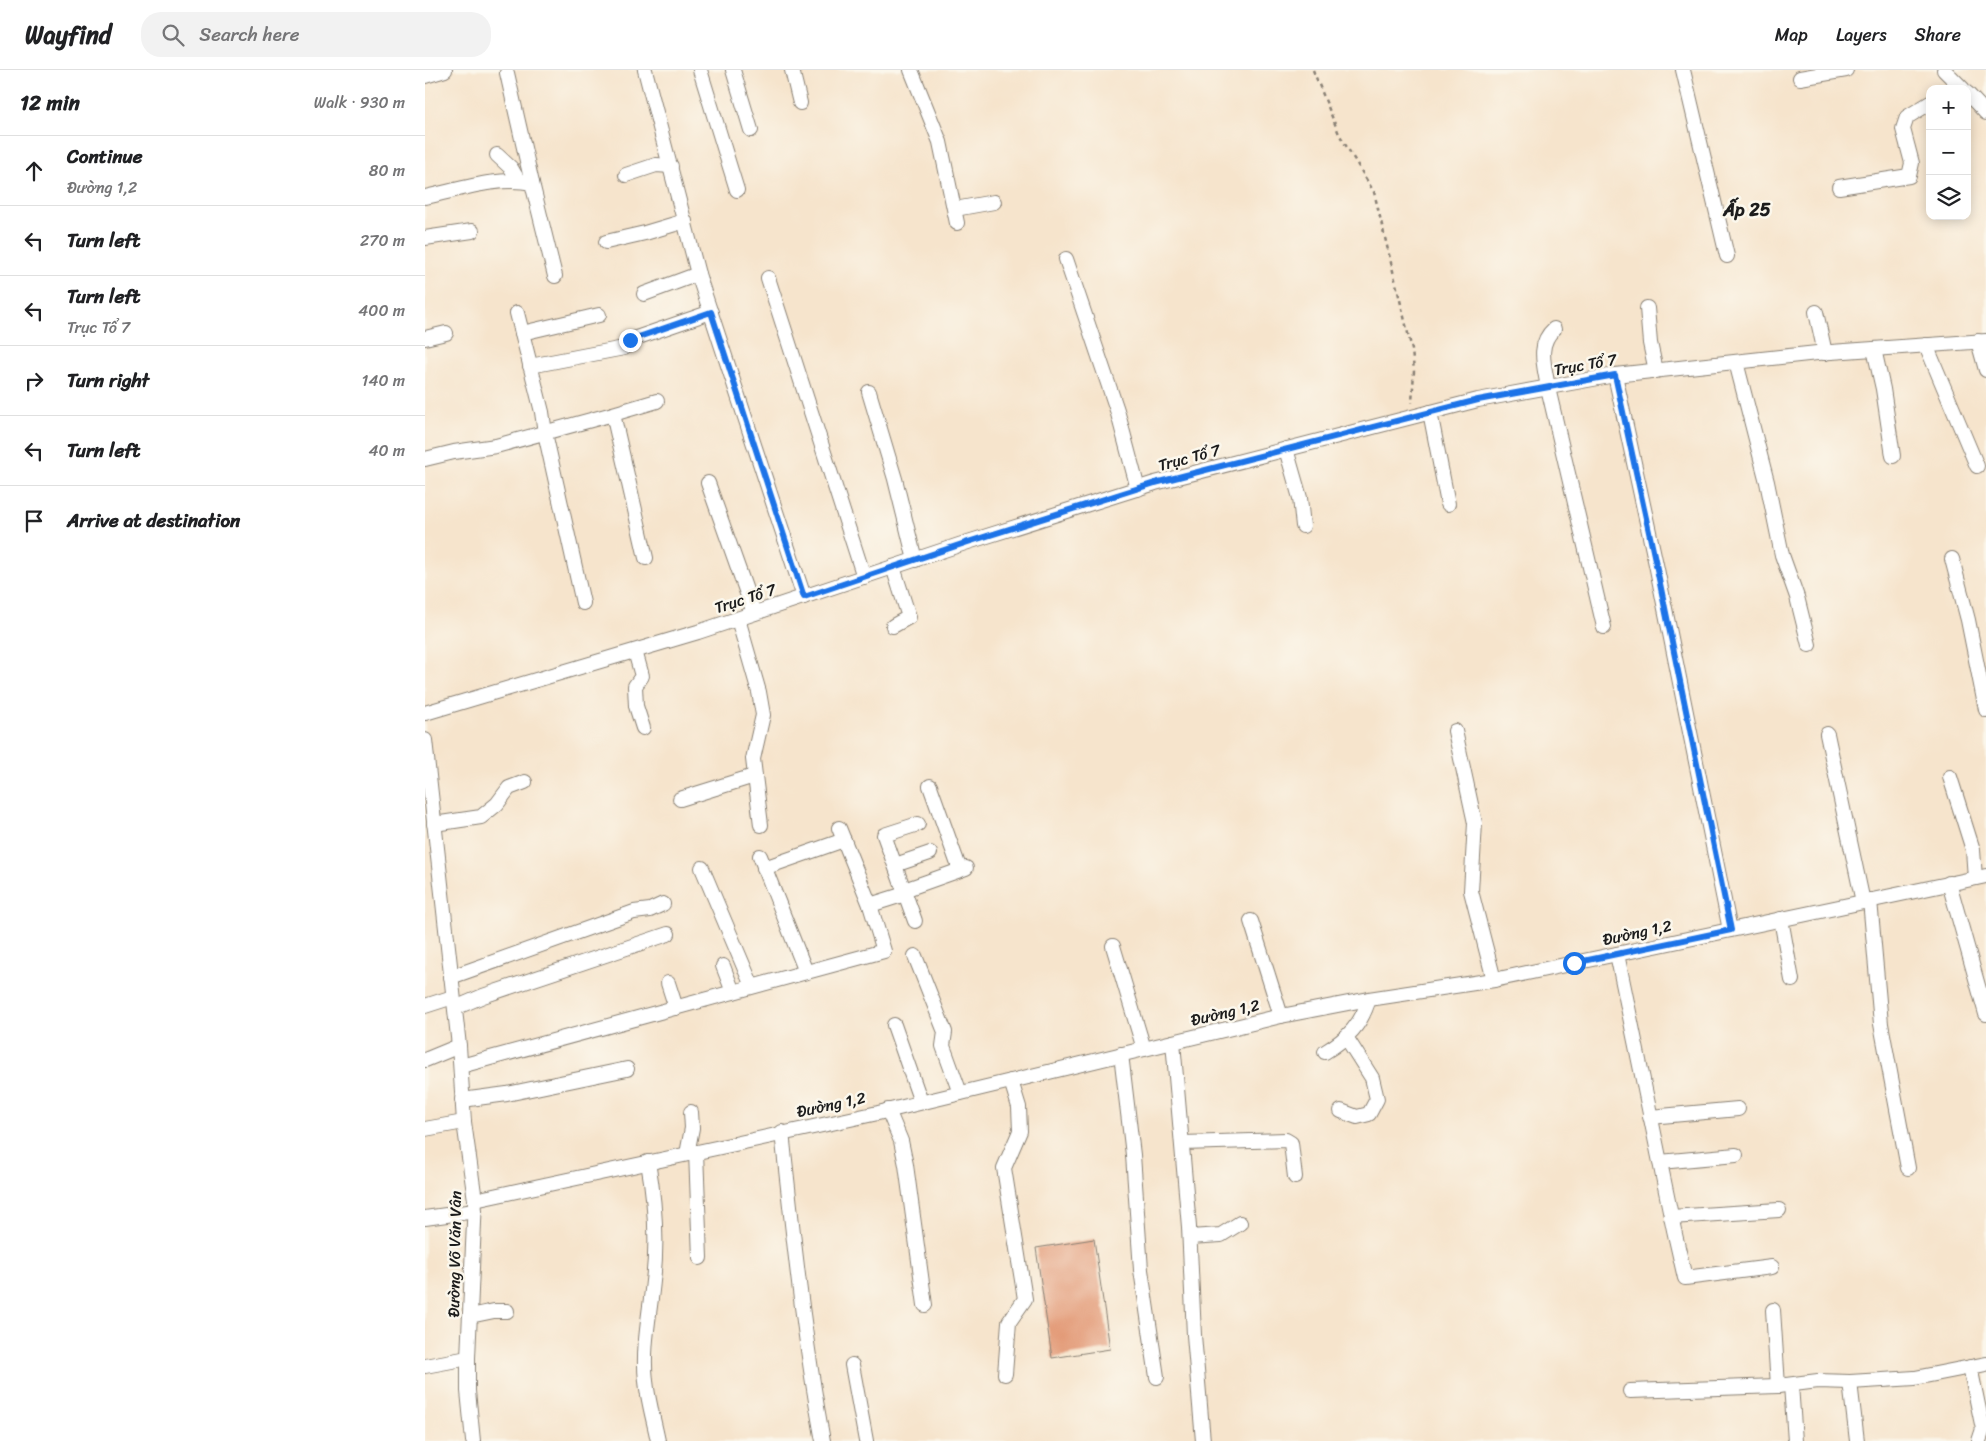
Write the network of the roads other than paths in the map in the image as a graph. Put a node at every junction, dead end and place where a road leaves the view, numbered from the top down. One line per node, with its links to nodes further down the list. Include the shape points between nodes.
1 (445, 70): 11 (street)
2 (645, 70): 20 (street)
3 (700, 70): 25 (street)
4 (733, 70): 18 (street)
5 (792, 70): 15 (street)
6 (911, 70): 27 (street, via 940,142 956,216)
7 (1683, 70): 32 (street)
8 (1846, 70): 12 (street)
9 (1944, 70): 13 (street)
10 (507, 73): 23 (street)
11 (425, 76)
12 (1800, 78)
13 (1955, 85)
14 (1976, 98): 17 (street)
15 (800, 103)
16 (1926, 105): 24 (street, via 1907,117 1903,129 1912,163 1909,176)
17 (1986, 114)
18 (751, 130)
19 (497, 155): 22 (street)
20 (671, 166): 21 (street, via 656,165); 28 (street)
21 (626, 175)
22 (518, 180): 23 (street); 26 (street)
23 (532, 183): 35 (street)
24 (1839, 187)
25 (737, 190)
26 (425, 197)
27 (994, 202)
28 (685, 220): 31 (street); 34 (street)
29 (472, 231): 30 (street)
30 (425, 238)
31 (607, 242)
32 (1727, 256)
33 (1066, 258): 67 (street, via 1117,410)
34 (698, 274): 37 (street); 39 (street)
35 (555, 276)
36 (768, 278): 74 (street)
37 (644, 294)
38 (1647, 308): 54 (street)
39 (711, 312): 52 (street, via 627,344); 75 (street)
40 (1817, 312): 50 (street)
41 (517, 313): 45 (street)
42 (599, 315): 45 (street)
43 (1554, 329): 56 (street, via 1546,336 1542,352)
44 (446, 333): 46 (street)
45 (522, 333): 52 (street)
46 (425, 338)
47 (1982, 341): 48 (street, Trục Tổ 7); 53 (street)
48 (1926, 345): 49 (street, Trục Tổ 7); 65 (street)
49 (1874, 349): 50 (street, Trục Tổ 7); 63 (street)
50 (1825, 353): 51 (street, Trục Tổ 7)
51 (1736, 362): 54 (street, Trục Tổ 7); 81 (street, via 1782,555)
52 (530, 366): 61 (street)
53 (1986, 370)
54 (1655, 371): 55 (street, Trục Tổ 7)
55 (1615, 375): 56 (street, Trục Tổ 7); 109 (street)
56 (1548, 388): 59 (street, Trục Tổ 7); 80 (street)
57 (869, 392): 72 (street)
58 (657, 401): 60 (street)
59 (1430, 412): 62 (street, Trục Tổ 7); 68 (street)
60 (613, 414): 61 (street); 70 (street)
61 (545, 433): 64 (street); 76 (street)
62 (1286, 450): 67 (street, Trục Tổ 7); 69 (street, via 1300,498)
63 (1893, 456)
64 (425, 459)
65 (1977, 466)
66 (708, 483): 77 (street)
67 (1138, 489): 72 (street, Trục Tổ 7)
68 (1447, 504)
69 (1303, 526)
70 (646, 558)
71 (1952, 559): 83 (street)
72 (915, 560): 73 (street, Trục Tổ 7)
73 (893, 567): 74 (street, Trục Tổ 7); 79 (street, via 909,617)
74 (864, 577): 75 (street, Trục Tổ 7)
75 (804, 597): 77 (street, Trục Tổ 7)
76 (583, 603)
77 (754, 613): 78 (street, Trục Tổ 7)
78 (738, 618): 82 (street, Trục Tổ 7); 89 (street, via 763,716 753,759)
79 (893, 626)
80 (1604, 627)
81 (1809, 645)
82 (635, 650): 84 (street, Trục Tổ 7); 85 (street, via 643,676 635,686 636,706)
83 (1986, 710)
84 (425, 713)
85 (643, 728)
86 (1455, 731): 117 (street, via 1475,823 1471,891)
87 (1827, 734): 103 (street)
88 (425, 740): 94 (street, Đường Võ Văn Vân)
89 (754, 776): 93 (street); 96 (street)
90 (1951, 777): 100 (street)
91 (525, 782): 94 (street, via 509,788 481,817)
92 (930, 786): 102 (street, via 963,869)
93 (680, 799)
94 (434, 824): 116 (street, Đường Võ Văn Vân)
95 (918, 824): 98 (street, via 884,835)
96 (761, 825)
97 (929, 853): 98 (street)
98 (895, 865): 102 (street)
99 (702, 868): 120 (street)
100 (1980, 877): 101 (street, Đường 1,2)
101 (1949, 883): 103 (street, Đường 1,2); 126 (street)
102 (905, 892): 105 (street); 107 (street)
103 (1866, 901): 106 (street, Đường 1,2); 155 (street, via 1881,1024)
104 (663, 904): 116 (street)
105 (870, 905): 115 (street, via 884,951); 115 (street, via 842,834 762,862)
106 (1781, 920): 109 (street, Đường 1,2); 118 (street)
107 (915, 921)
108 (1251, 921): 127 (street)
109 (1731, 930): 112 (street, Đường 1,2)
110 (668, 934): 123 (street)
111 (1113, 946): 132 (street)
112 (1617, 954): 117 (street, Đường 1,2); 146 (street)
113 (915, 956): 139 (street, via 945,1032 943,1046)
114 (723, 966): 121 (street)
115 (806, 972): 120 (street)
116 (451, 977): 123 (street, Đường Võ Văn Vân)
117 (1494, 980): 122 (street, Đường 1,2)
118 (1792, 980)
119 (667, 983): 125 (street)
120 (752, 986): 121 (street)
121 (733, 992): 125 (street)
122 (1369, 999): 127 (street, Đường 1,2); 129 (street, via 1364,1017)
123 (454, 1003): 124 (street); 131 (street, Đường Võ Văn Vân)
124 (425, 1006)
125 (676, 1008): 136 (street)
126 (1986, 1014)
127 (1281, 1016): 130 (street, Đường 1,2)
128 (894, 1024): 141 (street)
129 (1346, 1037): 133 (street); 144 (street, via 1372,1078 1377,1099 1369,1114 1357,1117)
130 (1173, 1042): 132 (street, Đường 1,2); 150 (street)
131 (459, 1046): 135 (street); 136 (street, Đường Võ Văn Vân)
132 (1144, 1049): 134 (street, Đường 1,2)
133 (1325, 1052)
134 (1121, 1054): 138 (street, Đường 1,2); 175 (street, via 1133,1154 1141,1270)
135 (425, 1060)
136 (461, 1066): 140 (street, Đường Võ Văn Vân)
137 (627, 1069): 140 (street)
138 (1011, 1081): 139 (street, Đường 1,2); 174 (street, via 1019,1107 1020,1131 1004,1168 1025,1299 1009,1322)
139 (960, 1093): 141 (street, Đường 1,2)
140 (462, 1100): 147 (street, Đường Võ Văn Vân)
141 (921, 1102): 143 (street, Đường 1,2)
142 (1738, 1109): 146 (street)
143 (888, 1110): 149 (street, Đường 1,2); 165 (street, via 901,1141)
144 (1341, 1111)
145 (691, 1112): 151 (street)
146 (1650, 1117): 154 (street)
147 (464, 1122): 148 (street); 157 (street, Đường Võ Văn Vân)
148 (425, 1129)
149 (782, 1132): 151 (street, Đường 1,2); 181 (street, via 797,1273)
150 (1182, 1143): 156 (street, via 1286,1140 1291,1143); 162 (street)
151 (691, 1153): 153 (street, Đường 1,2); 163 (street)
152 (1735, 1154): 154 (street)
153 (648, 1162): 157 (street, Đường 1,2); 180 (street, via 656,1244 648,1312 646,1380)
154 (1660, 1162): 159 (street)
155 (1908, 1168)
156 (1295, 1178)
157 (475, 1206): 160 (street, Đường 1,2); 168 (street, Đường Võ Văn Vân)
158 (1779, 1210): 159 (street)
159 (1671, 1216): 164 (street, via 1685,1278)
160 (425, 1218)
161 (1240, 1223): 162 (street, via 1221,1235)
162 (1190, 1237): 183 (street)
163 (700, 1258)
164 (1772, 1268)
165 (925, 1305)
166 (1773, 1310): 177 (street)
167 (507, 1311): 168 (street)
168 (470, 1316): 169 (street, Đường Võ Văn Vân)
169 (468, 1358): 172 (street); 179 (street, Đường Võ Văn Vân)
170 (1986, 1364): 173 (street)
171 (852, 1365): 182 (street)
172 (425, 1366)
173 (1970, 1367): 176 (street, via 1915,1378); 186 (street, via 1983,1429)
174 (1005, 1374)
175 (1157, 1377)
176 (1850, 1382): 177 (street); 185 (street)
177 (1785, 1385): 178 (street); 184 (street)
178 (1630, 1391)
179 (473, 1441)
180 (658, 1441)
181 (823, 1441)
182 (867, 1441)
183 (1203, 1441)
184 (1795, 1441)
185 (1857, 1441)
186 (1979, 1441)

